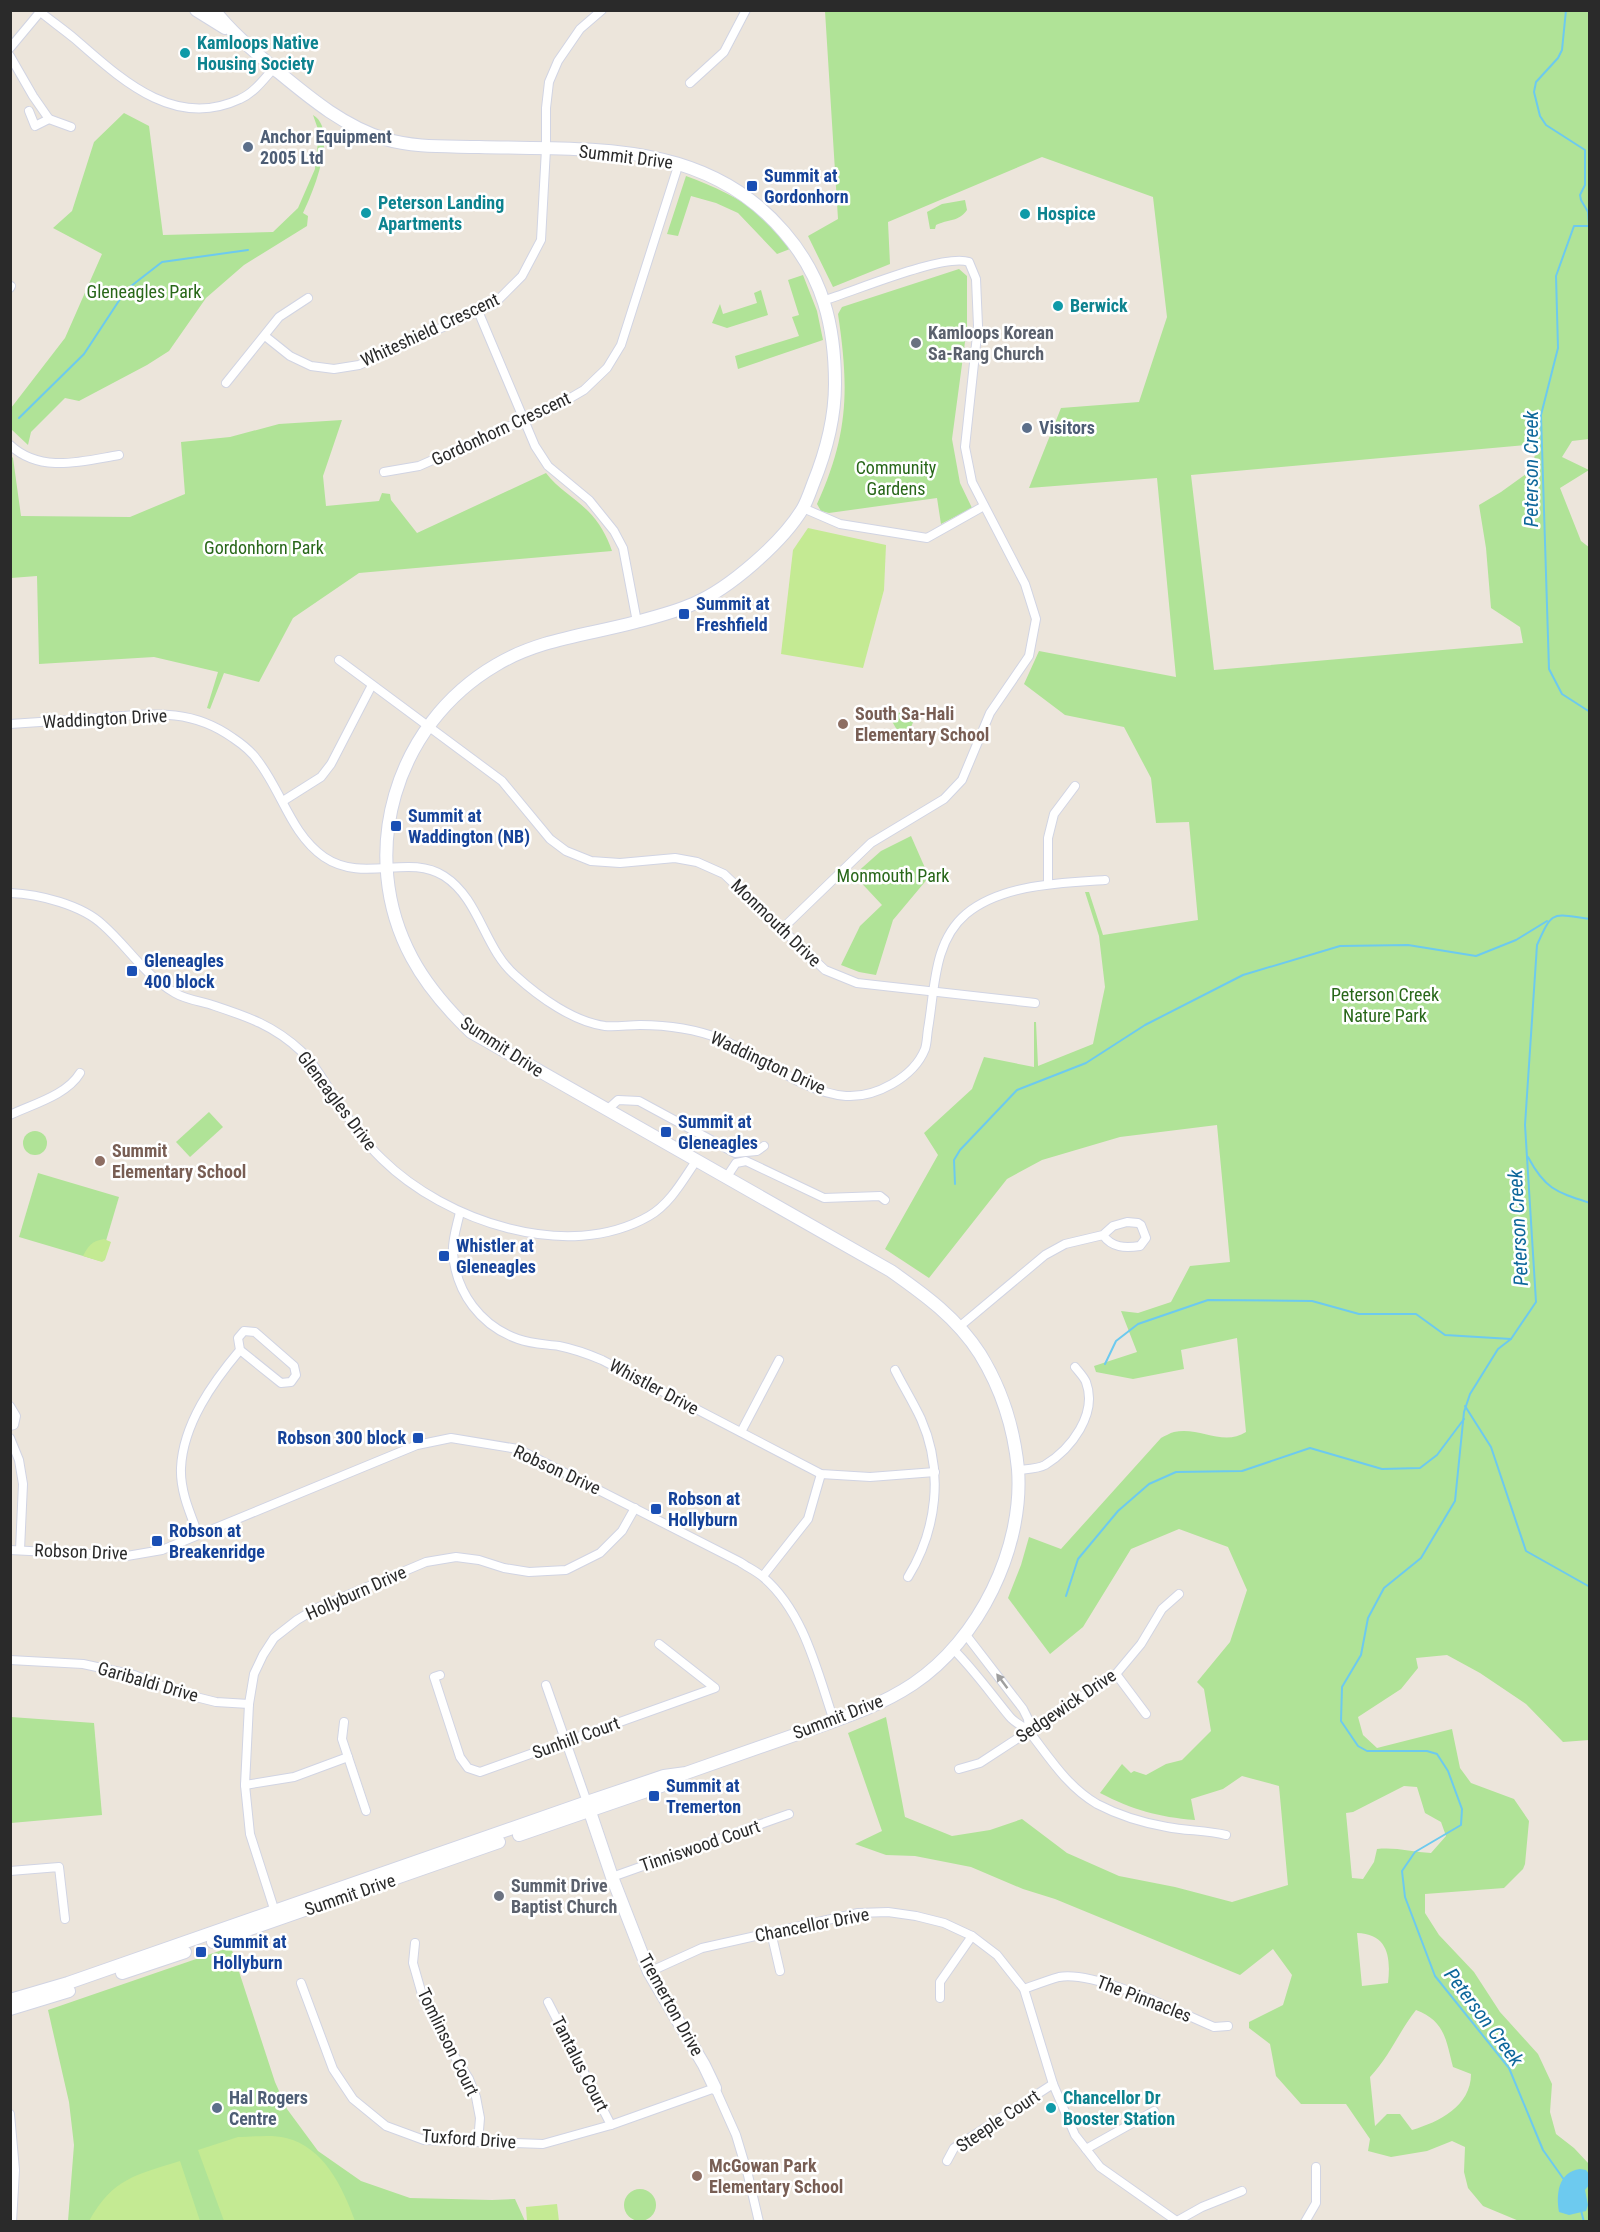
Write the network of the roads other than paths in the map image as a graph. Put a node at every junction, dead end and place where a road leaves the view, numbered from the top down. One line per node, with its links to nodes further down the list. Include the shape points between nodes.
1 (196, 10): 6 (main road, Summit Drive)
2 (214, 10): 6 (main road, Summit Drive)
3 (602, 10): 14 (street, Whiteshield Crescent, via 580,29 553,71 546,108)
4 (746, 10): 10 (street, via 724,52)
5 (39, 11): 7 (street); 9 (street, via 114,74 176,106 207,108 241,99)
6 (231, 32): 9 (main road, Summit Drive)
7 (10, 48)
8 (10, 56): 12 (street)
9 (274, 68): 14 (main road, Summit Drive, via 338,118 389,141 426,146)
10 (690, 83)
11 (29, 111): 12 (street, via 35,126)
12 (49, 119): 13 (street)
13 (71, 127)
14 (546, 149): 15 (main road, Summit Drive, via 634,154); 18 (street, Whiteshield Crescent, via 543,228 538,246 510,290)
15 (679, 163): 17 (main road, Summit Drive, via 714,177 776,222 797,247); 21 (street, Gordonhorn Crescent, via 621,345 607,368 584,390)
16 (308, 298): 19 (street, via 279,317)
17 (825, 300): 25 (street, via 909,271 962,259 969,262 976,279 978,326 965,447 972,482); 26 (main road, Summit Drive, via 835,360 834,410 824,456)
18 (478, 311): 19 (street, Whiteshield Crescent, via 359,365 334,369 311,366 290,357); 21 (street)
19 (265, 336): 20 (street)
20 (226, 383)
21 (523, 420): 24 (street, Gordonhorn Crescent, via 419,466); 27 (street, via 548,466 589,500 614,531 623,548)
22 (10, 445): 23 (street, via 42,463 64,465)
23 (119, 455)
24 (384, 472)
25 (984, 506): 26 (street, via 927,538 840,524); 38 (street, via 1025,584 1035,619 1029,656 990,713 962,780 944,799 871,843)
26 (803, 508): 27 (main road, Summit Drive, via 770,547 734,580 692,605)
27 (637, 622): 31 (main road, Summit Drive, via 517,653 466,684)
28 (339, 660): 29 (street, Monmouth Drive)
29 (372, 685): 31 (street, Monmouth Drive); 33 (street, via 321,777)
30 (10, 724): 33 (street, Waddington Drive, via 165,713 192,717 219,727 239,742 258,760)
31 (427, 725): 34 (main road, Summit Drive, via 397,787 389,818); 38 (street, Monmouth Drive, via 502,781 550,839 566,851 591,861 620,863 675,858 697,862 724,874)
32 (1075, 786): 36 (street, via 1054,814 1048,838)
33 (282, 801): 34 (street, Waddington Drive, via 298,832 315,851 335,864 355,870)
34 (386, 868): 39 (street, Waddington Drive, via 411,867 446,876 461,890 490,944 513,975 569,1015 605,1026 689,1029 722,1040 813,1088 845,1096 871,1095 902,1078 916,1065 925,1049); 42 (main road, Summit Drive, via 397,924 411,957 455,1017 489,1044)
35 (1105, 880): 36 (street, Waddington Drive)
36 (1048, 884): 39 (street, Waddington Drive, via 990,898 966,914 950,931 938,959)
37 (10, 893): 48 (street, Gleneagles Drive, via 30,893 65,903 102,923 151,977 178,994 252,1018 285,1037 315,1068 351,1123 383,1160 418,1189)
38 (783, 928): 39 (street, Monmouth Drive, via 825,970 857,983)
39 (934, 992): 40 (street, Monmouth Drive)
40 (1035, 1003)
41 (80, 1073): 43 (street, via 64,1090)
42 (607, 1110): 44 (street, via 618,1100 639,1101 735,1153 757,1151); 45 (main road, Summit Drive)
43 (10, 1115)
44 (764, 1146)
45 (696, 1161): 46 (main road, Summit Drive); 48 (street, Gleneagles Drive, via 678,1189 651,1215 624,1227 560,1235 498,1225)
46 (726, 1178): 47 (street, via 736,1163 746,1161 824,1198 880,1196); 50 (main road, Summit Drive, via 891,1271 935,1302)
47 (885, 1200)
48 (460, 1212): 57 (street, Whistler Drive, via 454,1244 456,1270 464,1293 476,1312 490,1324 520,1340 580,1351 602,1360)
49 (1103, 1234): 49 (street, via 1108,1242 1124,1247 1140,1246 1146,1238 1141,1225 1133,1222 1113,1226); 50 (street, via 1065,1244 1045,1255)
50 (959, 1327): 59 (main road, Summit Drive, via 978,1352 1002,1397)
51 (240, 1350): 51 (street, via 281,1383 291,1382 296,1375 294,1366 255,1332 244,1331 238,1338); 63 (street, via 206,1398 184,1447 183,1489)
52 (779, 1360): 57 (street)
53 (1075, 1367): 59 (street, via 1085,1380 1089,1395 1085,1418 1074,1441 1044,1466)
54 (894, 1370): 60 (street, via 921,1419)
55 (10, 1406): 56 (street, via 16,1416)
56 (10, 1426)
57 (741, 1432): 61 (street, Whistler Drive)
58 (10, 1438): 64 (street, via 23,1484)
59 (1018, 1470): 68 (main road, Summit Drive, via 1016,1513 1001,1570 987,1603)
60 (935, 1472): 61 (street, Whistler Drive, via 870,1477); 66 (street, via 930,1524)
61 (821, 1474): 65 (street, via 808,1519)
62 (635, 1508): 63 (street, Robson Drive, via 518,1449 451,1438 417,1445); 65 (street, Robson Drive); 75 (street, Hollyburn Drive, via 622,1531 600,1553 566,1570 529,1572 456,1557 426,1562 317,1608 274,1638 254,1674)
63 (198, 1534): 64 (street, Robson Drive, via 162,1550 127,1556)
64 (15, 1550)
65 (763, 1576): 77 (street, Robson Drive, via 795,1616)
66 (908, 1577)
67 (1179, 1594): 72 (street, Sedgewick Drive, via 1162,1609 1141,1644)
68 (966, 1635): 70 (main road, Summit Drive); 79 (street, one-way to 68, via 1023,1709)
69 (659, 1644): 80 (street, Sunhill Court, via 715,1688)
70 (954, 1650): 77 (main road, Summit Drive, via 896,1694 868,1709); 79 (street, via 1010,1717)
71 (10, 1660): 75 (street, Garibaldi Drive, via 83,1664 134,1675 216,1702)
72 (1116, 1674): 76 (street); 79 (street, Sedgewick Drive)
73 (440, 1675): 80 (street, Sunhill Court, via 434,1677 460,1757 468,1768 480,1772)
74 (546, 1685): 80 (street, Tremerton Drive)
75 (249, 1704): 83 (street, Hollyburn Drive)
76 (1146, 1714)
77 (834, 1720): 84 (main road, Summit Drive, via 686,1773 664,1776)
78 (344, 1722): 81 (street, via 342,1739)
79 (1029, 1731): 82 (street, Sedgewick Drive, via 980,1763); 87 (street, via 1068,1782 1097,1804 1140,1821)
80 (566, 1741): 84 (street, Tremerton Drive)
81 (348, 1757): 83 (street, via 294,1777); 85 (street)
82 (959, 1769)
83 (245, 1785): 90 (street, Hollyburn Drive, via 250,1834)
84 (588, 1807): 89 (main road, Tremerton Drive); 90 (main road, Summit Drive)
85 (366, 1811)
86 (789, 1815): 89 (street, Tinniswood Court)
87 (1226, 1835)
88 (10, 1871): 91 (street, via 59,1867)
89 (612, 1876): 96 (main road, Tremerton Drive)
90 (276, 1916): 100 (main road, Summit Drive); 102 (main road, Summit Drive)
91 (65, 1918)
92 (771, 1932): 93 (street, Chancellor Drive, via 858,1913 888,1912 944,1923); 95 (street); 96 (street, Chancellor Drive, via 702,1948)
93 (972, 1936): 98 (street, Chancellor Drive, via 997,1955); 99 (street, via 940,1982)
94 (415, 1942): 109 (street, Tomlinson Court, via 413,1963 423,1998 476,2097 480,2118)
95 (780, 1971)
96 (649, 1972): 105 (main road, Tremerton Drive)
97 (301, 1983): 109 (street, Tuxford Drive, via 333,2069 353,2099 386,2126 424,2140)
98 (1024, 1989): 103 (street, The Pinnacles, via 1061,1977 1087,1978 1214,2027); 104 (street, Chancellor Drive)
99 (940, 1998)
100 (10, 2000)
101 (548, 2002): 108 (street, Tantalus Court)
102 (10, 2009)
103 (1228, 2026)
104 (1053, 2084): 110 (street, Chancellor Drive, via 1075,2135); 111 (street, Steeple Court, via 954,2148)
105 (715, 2088): 108 (street, Tuxford Drive); 116 (street, Tremerton Drive, via 736,2135)
106 (1154, 2111): 110 (street)
107 (10, 2114): 115 (street, via 15,2170)
108 (611, 2125): 109 (street, Tuxford Drive, via 543,2144)
109 (478, 2142)
110 (1086, 2149): 114 (street, Chancellor Drive, via 1100,2167)
111 (947, 2161)
112 (1316, 2167): 117 (street, via 1317,2202)
113 (1242, 2191): 114 (street)
114 (1177, 2221)
115 (12, 2222)
116 (759, 2222)
117 (1305, 2222)

